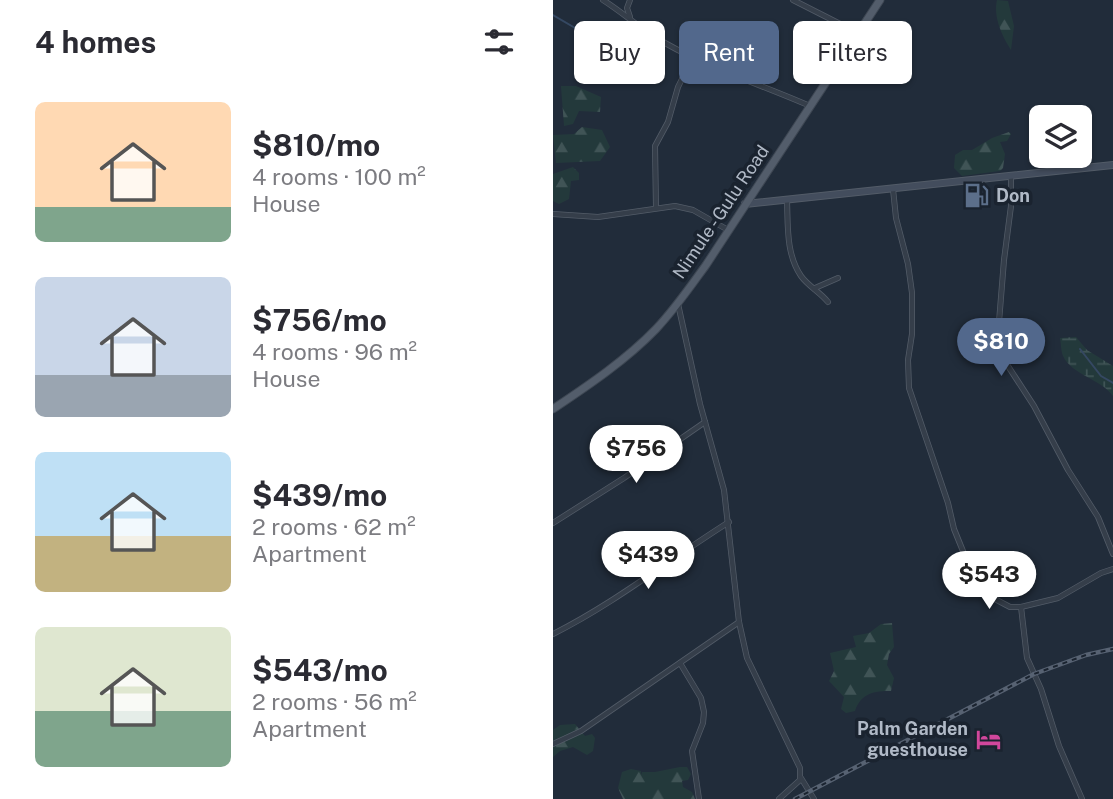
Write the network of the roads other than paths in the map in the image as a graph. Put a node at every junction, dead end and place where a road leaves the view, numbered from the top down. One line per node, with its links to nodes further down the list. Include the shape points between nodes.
1 (603, 0): 5 (street)
2 (630, 0): 5 (street)
3 (793, 0): 6 (street)
4 (880, 0): 7 (main road, Nimule - Gulu Road)
5 (630, 18): 8 (street)
6 (835, 21)
7 (867, 21)
8 (679, 50)
9 (679, 84): 18 (street, via 655,146)
10 (757, 84): 12 (street)
11 (825, 84): 12 (main road, Nimule - Gulu Road)
12 (810, 106): 17 (main road, Nimule - Gulu Road)
13 (1113, 165): 14 (street)
14 (1011, 175): 15 (street); 29 (street, via 999,322 1006,363 1098,517)
15 (893, 189): 16 (street); 32 (street, via 912,293 909,388 967,561 991,597)
16 (787, 201): 17 (street); 22 (street, via 790,250 799,273)
17 (745, 204): 20 (main road, Nimule - Gulu Road)
18 (656, 208): 19 (street, via 598,218); 20 (street, via 685,207)
19 (553, 214)
20 (728, 230): 24 (main road, Nimule - Gulu Road)
21 (838, 278): 22 (street)
22 (814, 288): 23 (street)
23 (828, 302)
24 (678, 303): 25 (main road, Nimule - Gulu Road, via 626,357); 26 (street)
25 (553, 409)
26 (705, 422): 27 (street); 28 (street)
27 (729, 522): 33 (street); 34 (street, via 596,611)
28 (553, 523)
29 (1113, 554)
30 (1113, 561): 31 (street)
31 (1111, 569): 32 (street, via 1058,598)
32 (1021, 607): 41 (street, via 1027,659)
33 (739, 622): 35 (street); 37 (street, via 751,668)
34 (553, 634)
35 (680, 663): 36 (street, via 581,731); 38 (street, via 704,712 692,751)
36 (553, 744)
37 (801, 778): 39 (street); 40 (street)
38 (699, 799)
39 (779, 799)
40 (814, 799)
41 (1082, 799)

